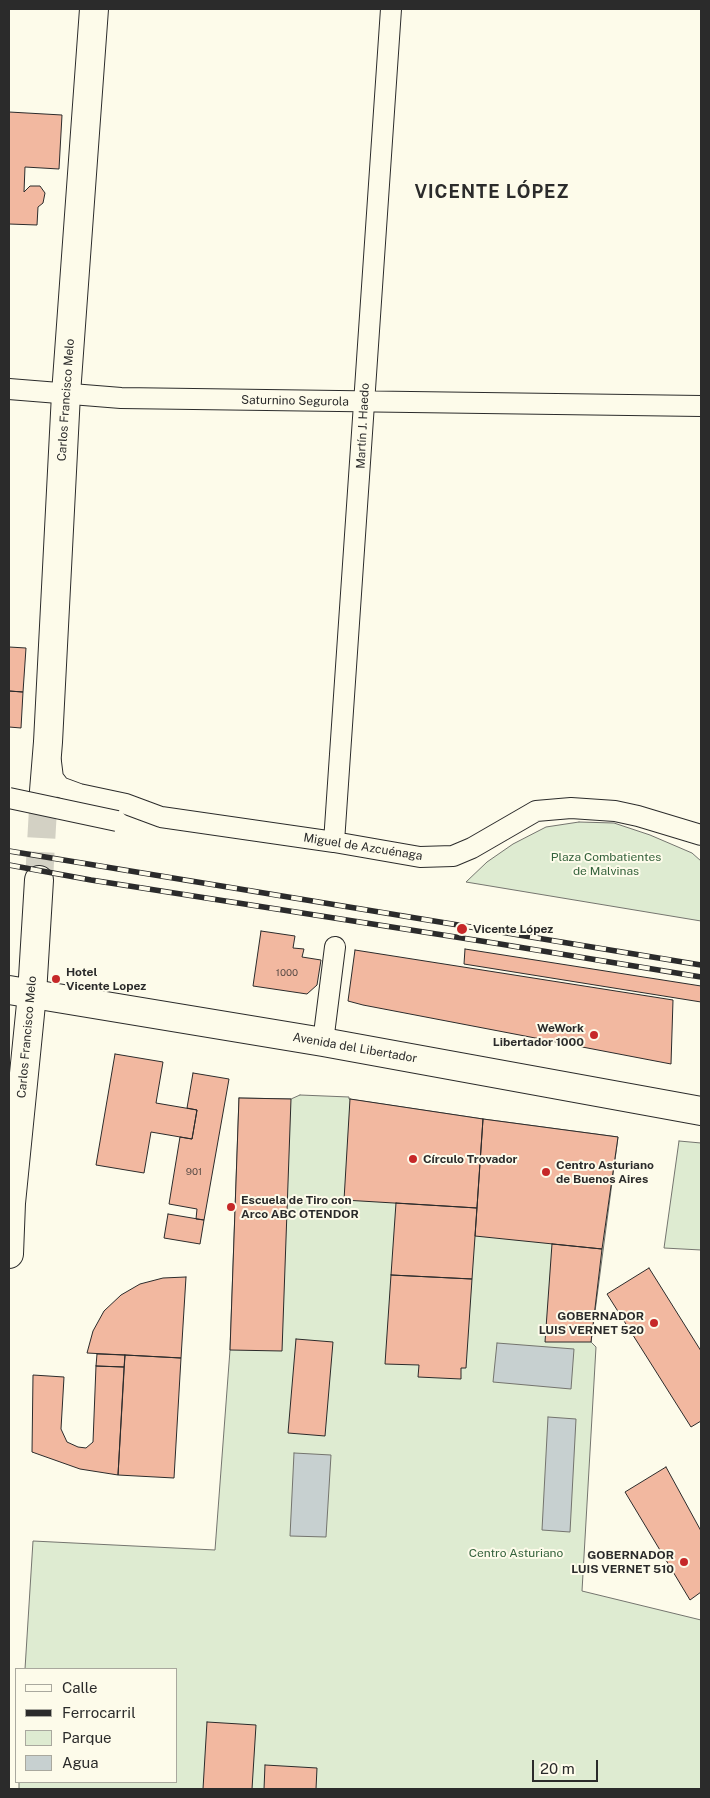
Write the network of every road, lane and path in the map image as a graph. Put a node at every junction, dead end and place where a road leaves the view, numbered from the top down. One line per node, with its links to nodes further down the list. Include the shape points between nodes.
1 (94, 9): 4 (street, Carlos Francisco Melo)
2 (391, 9): 5 (street, Martín J. Haedo)
3 (9, 389): 4 (street, Saturnino Segurola)
4 (66, 394): 5 (street, Saturnino Segurola); 7 (street, Carlos Francisco Melo)
5 (364, 402): 6 (street, Saturnino Segurola); 12 (street, Martín J. Haedo)
6 (701, 406)
7 (48, 742): 8 (street, Carlos Francisco Melo); 10 (street, Miguel de Azcuénaga, via 53,778 60,787)
8 (44, 791)
9 (9, 798): 10 (street, Miguel de Azcuénaga, bridge, via 117,821)
10 (161, 817): 12 (street, Miguel de Azcuénaga)
11 (701, 835): 12 (street, Miguel de Azcuénaga, via 615,811 571,808 536,811 453,856 420,857)
12 (334, 842)
13 (39, 880): 15 (street, Carlos Francisco Melo)
14 (335, 947): 16 (street)
15 (20, 992): 16 (street, Avenida del Libertador); 18 (street, Carlos Francisco Melo)
16 (323, 1042): 17 (street, Avenida del Libertador)
17 (701, 1111)
18 (9, 1254)

